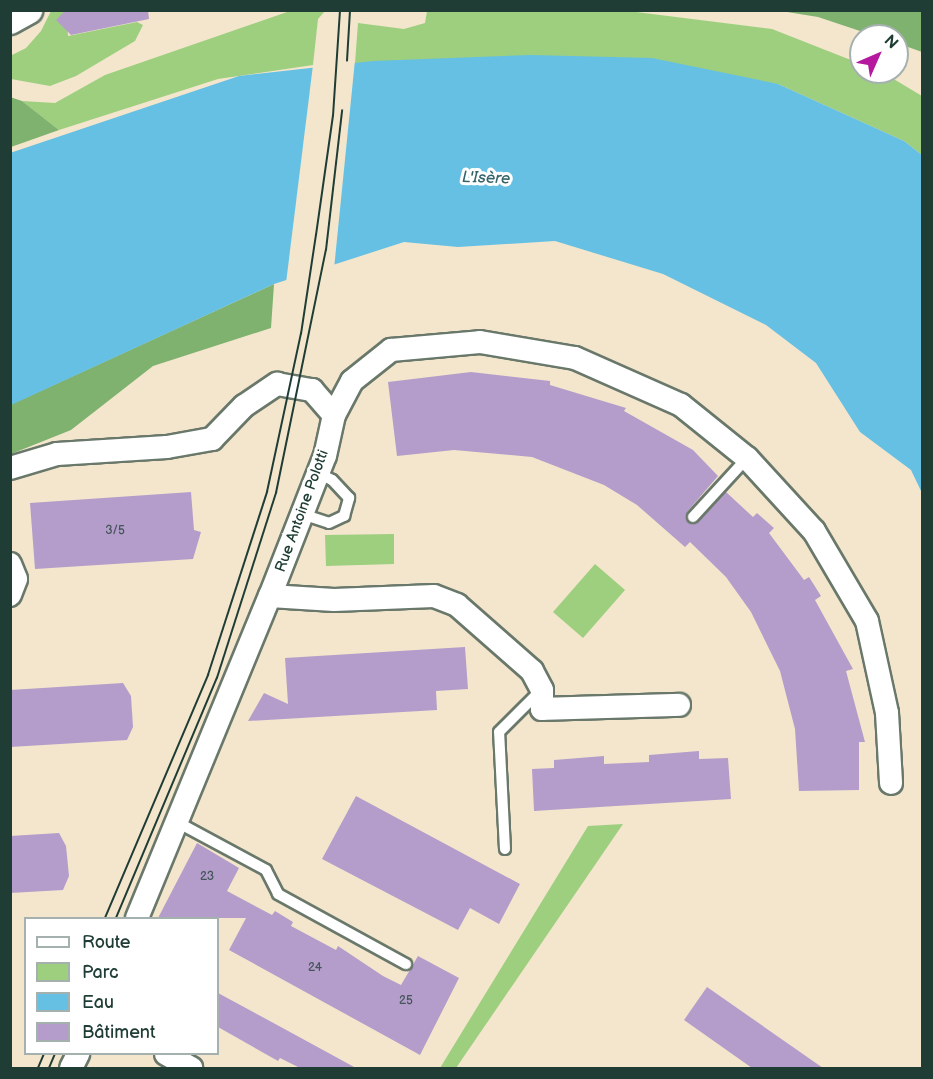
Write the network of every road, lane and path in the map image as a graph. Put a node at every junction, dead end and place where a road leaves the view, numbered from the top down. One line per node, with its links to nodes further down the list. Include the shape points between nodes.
1 (334, 415): 2 (street, Rue Antoine Polotti, via 352,381 391,350 480,342 575,358 681,405); 3 (street, via 312,390 277,384 244,406 212,439 167,447 57,454); 4 (street, Rue Antoine Polotti)
2 (747, 458): 6 (lane); 12 (street, Rue Antoine Polotti, via 814,531 867,621 887,713)
3 (10, 468)
4 (318, 473): 5 (street, Rue Antoine Polotti); 5 (lane, via 332,480 349,498 344,516 329,523)
5 (302, 514): 9 (street, Rue Antoine Polotti)
6 (693, 517)
7 (10, 564): 8 (street, via 16,579)
8 (10, 595)
9 (270, 596): 10 (street, via 334,600 434,596 457,604 500,639 532,671); 13 (street, Rue Antoine Polotti)
10 (542, 690): 11 (street, via 542,709); 14 (lane, via 499,732)
11 (679, 705)
12 (891, 783)
13 (177, 822): 15 (street, Rue Antoine Polotti); 16 (lane, via 266,870 278,894)
14 (505, 849)
15 (137, 917)
16 (405, 964)
17 (169, 1055): 18 (street)
18 (191, 1068)

